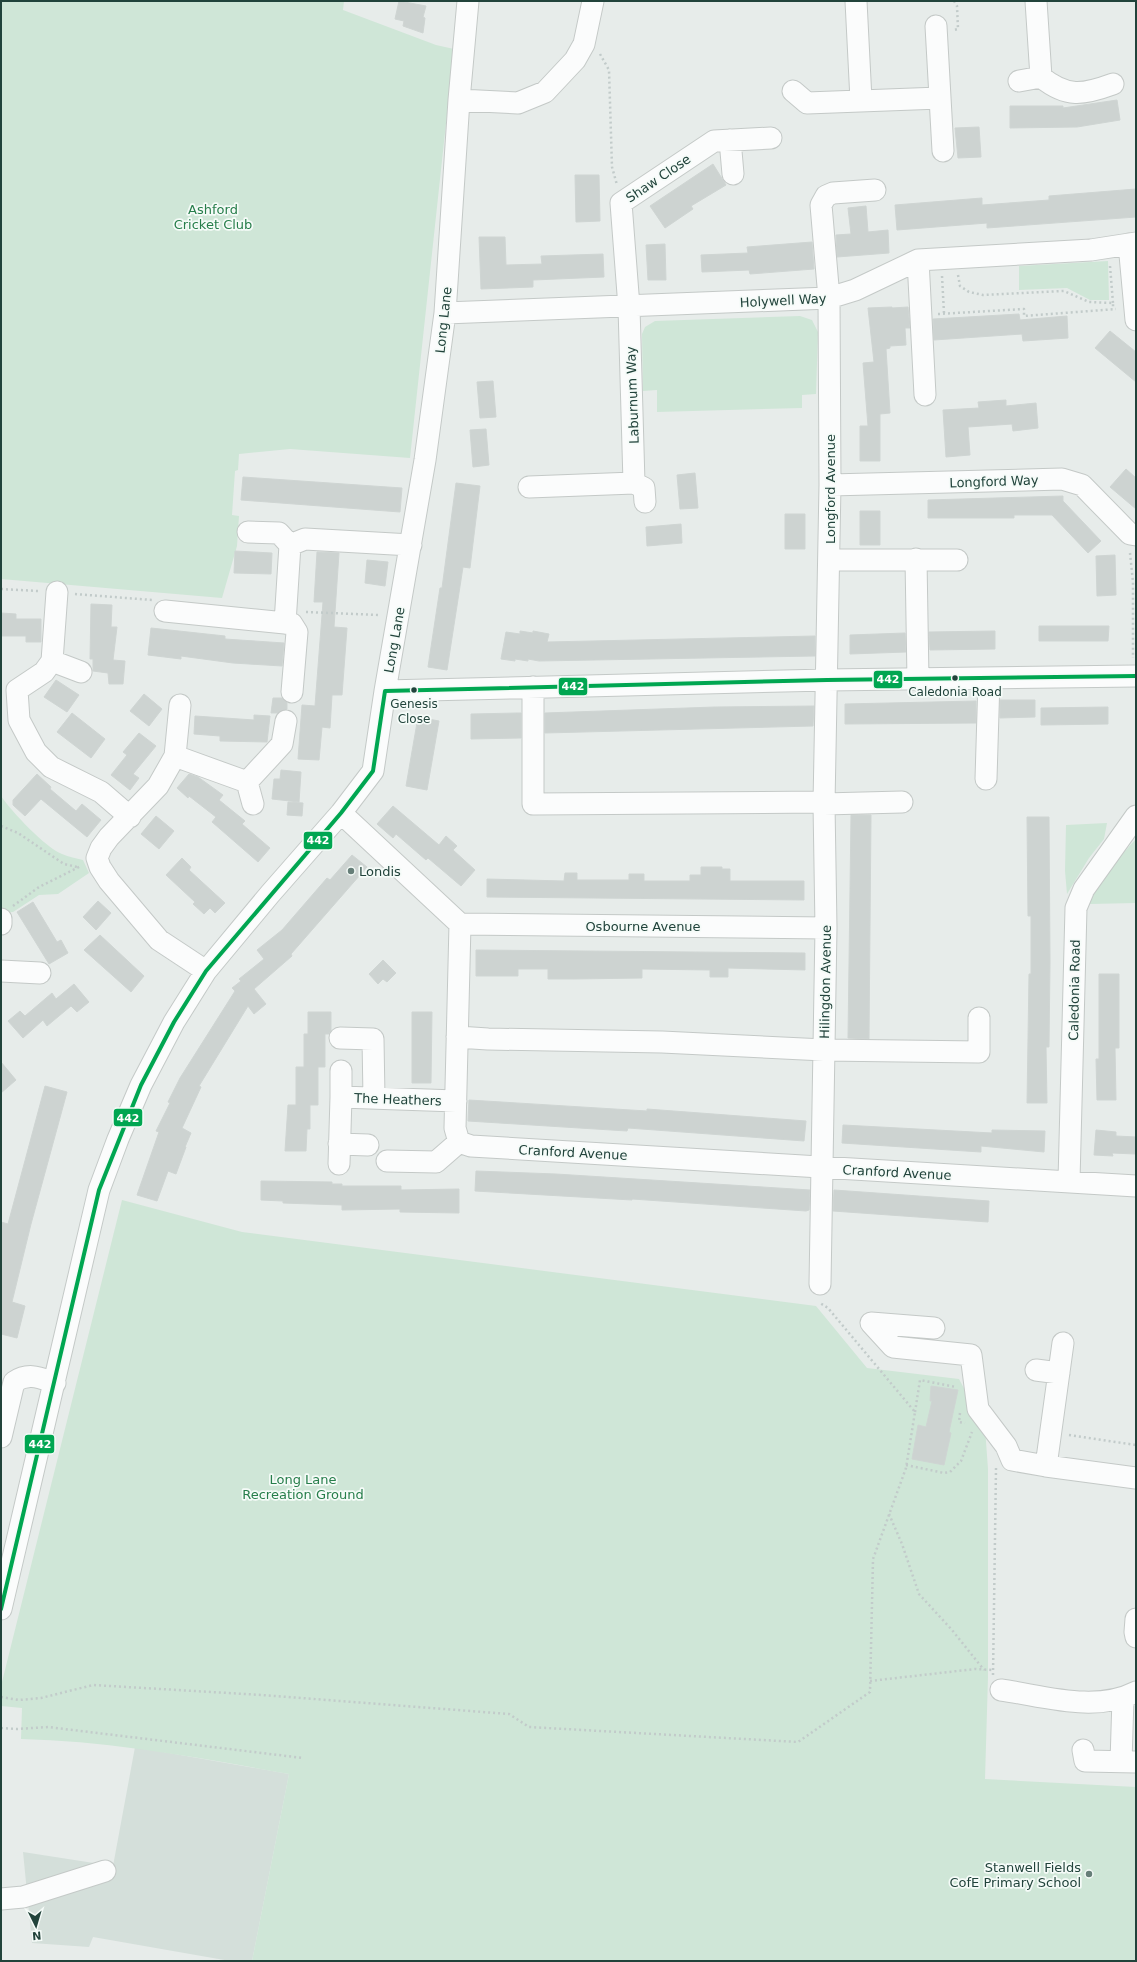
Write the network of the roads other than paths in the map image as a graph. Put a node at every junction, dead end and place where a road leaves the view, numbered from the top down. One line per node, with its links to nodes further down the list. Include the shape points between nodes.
1 (468, 1): 11 (street, Long Lane)
2 (593, 1): 11 (street, via 584,44 575,60 546,92 518,102)
3 (856, 1): 12 (street)
4 (1036, 1): 6 (street)
5 (936, 26): 10 (street)
6 (1041, 77): 7 (street); 8 (street, via 1053,87 1078,94 1090,93)
7 (1019, 81)
8 (1113, 84)
9 (800, 97): 12 (street)
10 (940, 98): 12 (street); 15 (street)
11 (459, 100): 22 (street, Long Lane)
12 (860, 100)
13 (771, 138): 14 (street, Shaw Close)
14 (730, 140): 16 (street); 21 (street, Shaw Close, via 714,141 621,203)
15 (943, 151)
16 (733, 174)
17 (875, 190): 20 (street, Longford Avenue, via 833,193 822,200)
18 (1132, 243): 19 (street, Holywell Way, via 1091,250); 23 (street)
19 (918, 260): 20 (street, Holywell Way, via 854,290); 24 (street)
20 (829, 298): 21 (street, Holywell Way); 26 (street, Longford Avenue)
21 (629, 307): 22 (street, Holywell Way); 25 (street, Laburnum Way)
22 (445, 313): 32 (street, Long Lane)
23 (1135, 315)
24 (925, 395)
25 (634, 483): 27 (street); 28 (street, via 644,488)
26 (830, 486): 30 (street, Longford Way, via 1062,479 1082,485); 34 (street, Longford Avenue)
27 (529, 487)
28 (645, 502)
29 (248, 532): 31 (street, via 279,533)
30 (1133, 534)
31 (290, 544): 32 (street, via 305,538); 38 (street)
32 (411, 545): 46 (street, Long Lane)
33 (916, 559): 34 (street); 35 (street); 44 (street)
34 (830, 560): 43 (street, Longford Avenue)
35 (957, 560)
36 (57, 592): 39 (street)
37 (165, 611): 38 (street)
38 (285, 623): 47 (street, via 292,624 297,632)
39 (52, 661): 40 (street); 58 (street, via 44,672 17,690 19,720 36,752 51,767 101,792)
40 (80, 672)
41 (1134, 676): 42 (street)
42 (990, 679): 44 (street); 51 (street)
43 (827, 680): 44 (street); 45 (street); 54 (street, Hilingdon Avenue)
44 (918, 680)
45 (533, 687): 46 (street); 54 (street, via 533,804)
46 (385, 691): 56 (street, Long Lane, via 373,771)
47 (292, 692)
48 (180, 705): 50 (street)
49 (286, 721): 52 (street, via 282,744)
50 (175, 756): 52 (street); 58 (street, via 158,786)
51 (986, 779)
52 (247, 782): 55 (street)
53 (902, 802): 54 (street)
54 (824, 803): 62 (street, Hilingdon Avenue)
55 (252, 804)
56 (341, 813): 61 (street); 64 (street, Long Lane)
57 (1136, 816): 78 (street, Caledonia Road, via 1084,889 1076,908)
58 (130, 817): 64 (street, via 109,837 97,858 109,881 159,940)
59 (1, 919): 60 (street)
60 (1, 924)
61 (460, 924): 62 (street, Osbourne Avenue); 67 (street)
62 (826, 928): 69 (street, Hilingdon Avenue)
63 (1, 971): 65 (street)
64 (206, 971): 85 (street, Long Lane, via 152,1062 99,1190)
65 (40, 973)
66 (979, 1018): 69 (street, via 979,1052)
67 (457, 1037): 69 (street, via 662,1042); 73 (street)
68 (340, 1038): 72 (street, via 373,1039)
69 (824, 1050): 77 (street, Hilingdon Avenue)
70 (341, 1071): 71 (street, The Heathers)
71 (341, 1097): 72 (street, The Heathers); 75 (street, The Heathers, via 339,1145)
72 (374, 1098): 73 (street, The Heathers)
73 (456, 1101): 74 (street, via 455,1128)
74 (459, 1142): 76 (street, via 436,1162); 77 (street, Cranford Avenue, via 471,1146)
75 (368, 1145)
76 (387, 1161)
77 (822, 1168): 78 (street, Cranford Avenue); 80 (street, Hilingdon Avenue)
78 (1069, 1181): 79 (street, Cranford Avenue)
79 (1136, 1186)
80 (820, 1284)
81 (934, 1328): 87 (street, via 871,1323 893,1347 971,1355 978,1409 1006,1446 1012,1460)
82 (1063, 1343): 84 (street)
83 (1036, 1370): 84 (street)
84 (1059, 1373): 87 (street)
85 (54, 1383): 86 (street, via 33,1376 21,1377 14,1382); 89 (street, Long Lane)
86 (1, 1437)
87 (1046, 1466): 88 (street)
88 (1136, 1478)
89 (6, 1562): 90 (street, Long Lane)
90 (1, 1609)
91 (1136, 1619): 92 (street)
92 (1136, 1636)
93 (1001, 1690): 94 (street, via 1092,1703)
94 (1130, 1695): 96 (street)
95 (1083, 1750): 96 (street, via 1084,1761)
96 (1128, 1762)
97 (105, 1871): 98 (street, via 23,1897)
98 (1, 1899)

